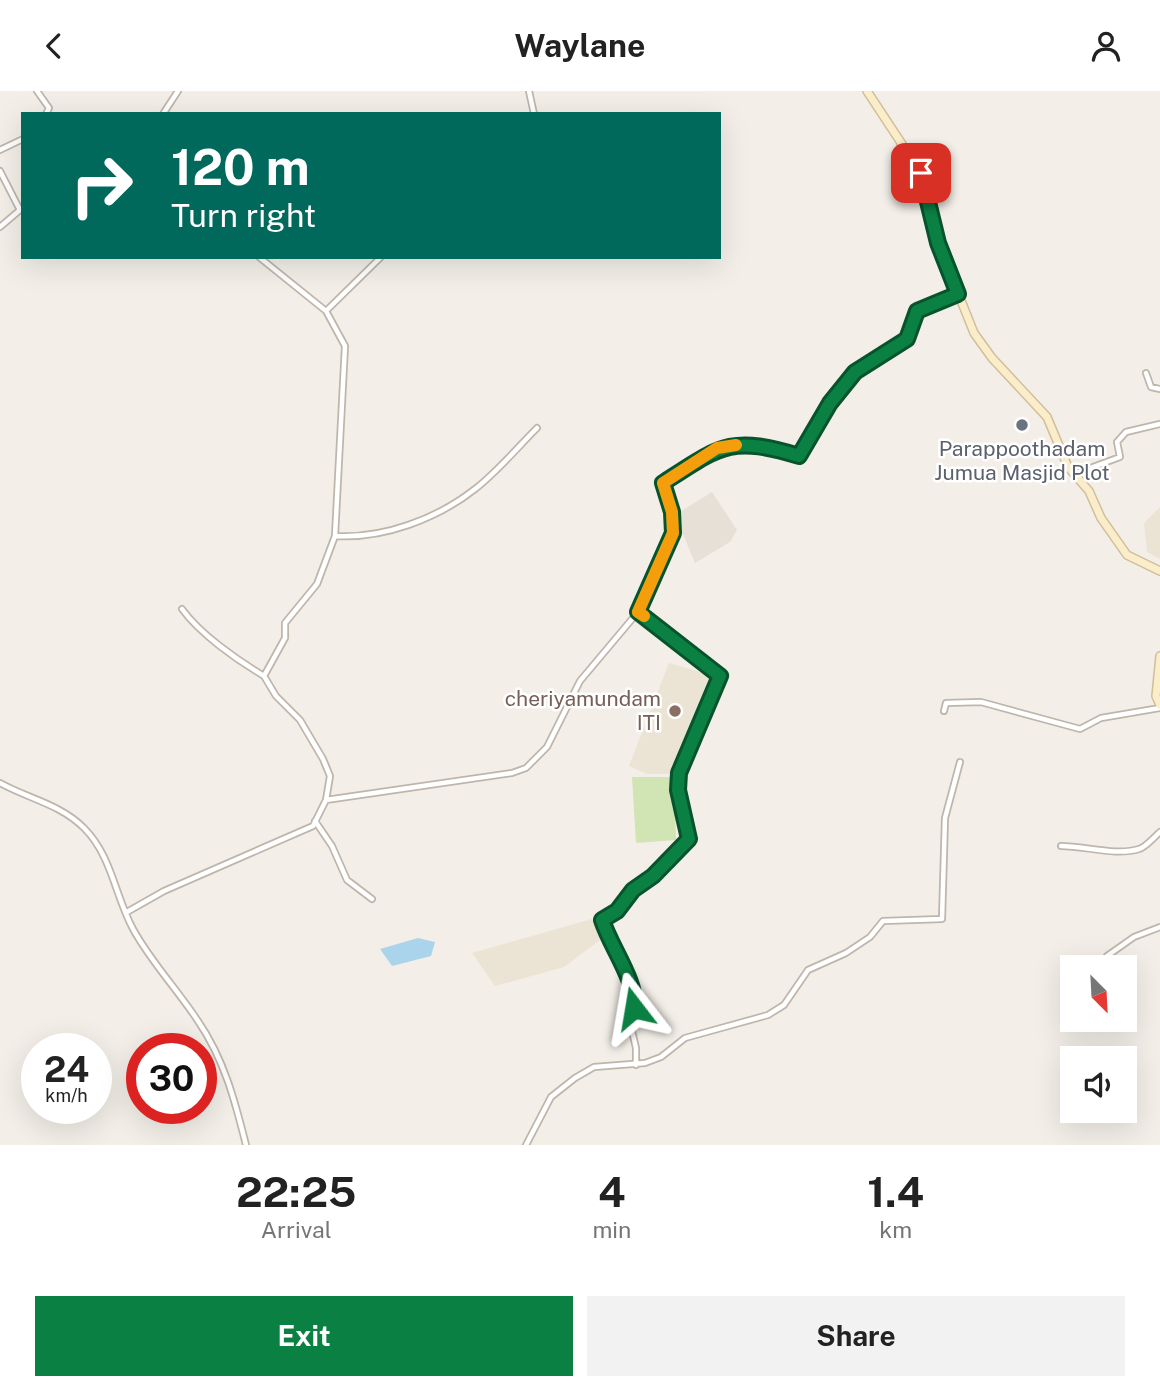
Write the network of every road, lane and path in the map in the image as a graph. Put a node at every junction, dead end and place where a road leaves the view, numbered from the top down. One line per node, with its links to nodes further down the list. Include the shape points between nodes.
1 (37, 91): 5 (street, via 49,108)
2 (178, 91): 6 (street)
3 (528, 91): 7 (street)
4 (867, 91): 14 (street, via 921,173 938,243)
5 (47, 112)
6 (164, 112)
7 (533, 112)
8 (21, 140): 9 (street)
9 (0, 150)
10 (0, 171): 11 (street, via 20,210)
11 (0, 227)
12 (262, 259): 15 (street)
13 (379, 259): 15 (street)
14 (958, 294): 20 (street, via 974,333 992,358 1047,417); 24 (street, via 917,311 907,339 855,372 830,403 799,456 762,445 731,445 717,448 663,483 673,533)
15 (326, 310): 21 (street, via 345,346)
16 (1146, 373): 17 (street, via 1151,387)
17 (1160, 389)
18 (1160, 424): 20 (street, via 1126,432 1117,442 1120,457)
19 (537, 428): 21 (street, via 475,489 449,506 398,529 364,538)
20 (1074, 474): 22 (street, via 1128,555)
21 (335, 536): 27 (street, via 317,584 285,624 285,638)
22 (1160, 571)
23 (182, 609): 27 (street, via 243,664)
24 (638, 612): 32 (street, via 580,681 547,747 526,768); 40 (street, via 720,676 679,773 678,790 689,839 633,890 617,911 602,920 635,993 632,1031)
25 (1160, 656): 26 (street)
26 (1158, 672): 28 (street)
27 (264, 676): 32 (street, via 300,720 323,759 330,776)
28 (1160, 706): 29 (street, via 1101,718 1080,729 981,702 946,703)
29 (944, 711)
30 (960, 762): 40 (street, via 945,818 942,919 883,921 870,937 846,953 808,970 783,1005 768,1015 685,1038 661,1057)
31 (0, 783): 37 (street, via 62,809 89,833 110,868)
32 (326, 800): 33 (street)
33 (316, 821): 36 (street, via 348,880); 37 (street)
34 (1160, 832): 35 (street, via 1141,849)
35 (1060, 846)
36 (372, 899)
37 (127, 912): 41 (street, via 145,950 215,1049 233,1092)
38 (1160, 927): 39 (street)
39 (1107, 955)
40 (636, 1065): 42 (street, via 594,1067 558,1090)
41 (246, 1145)
42 (526, 1145)

